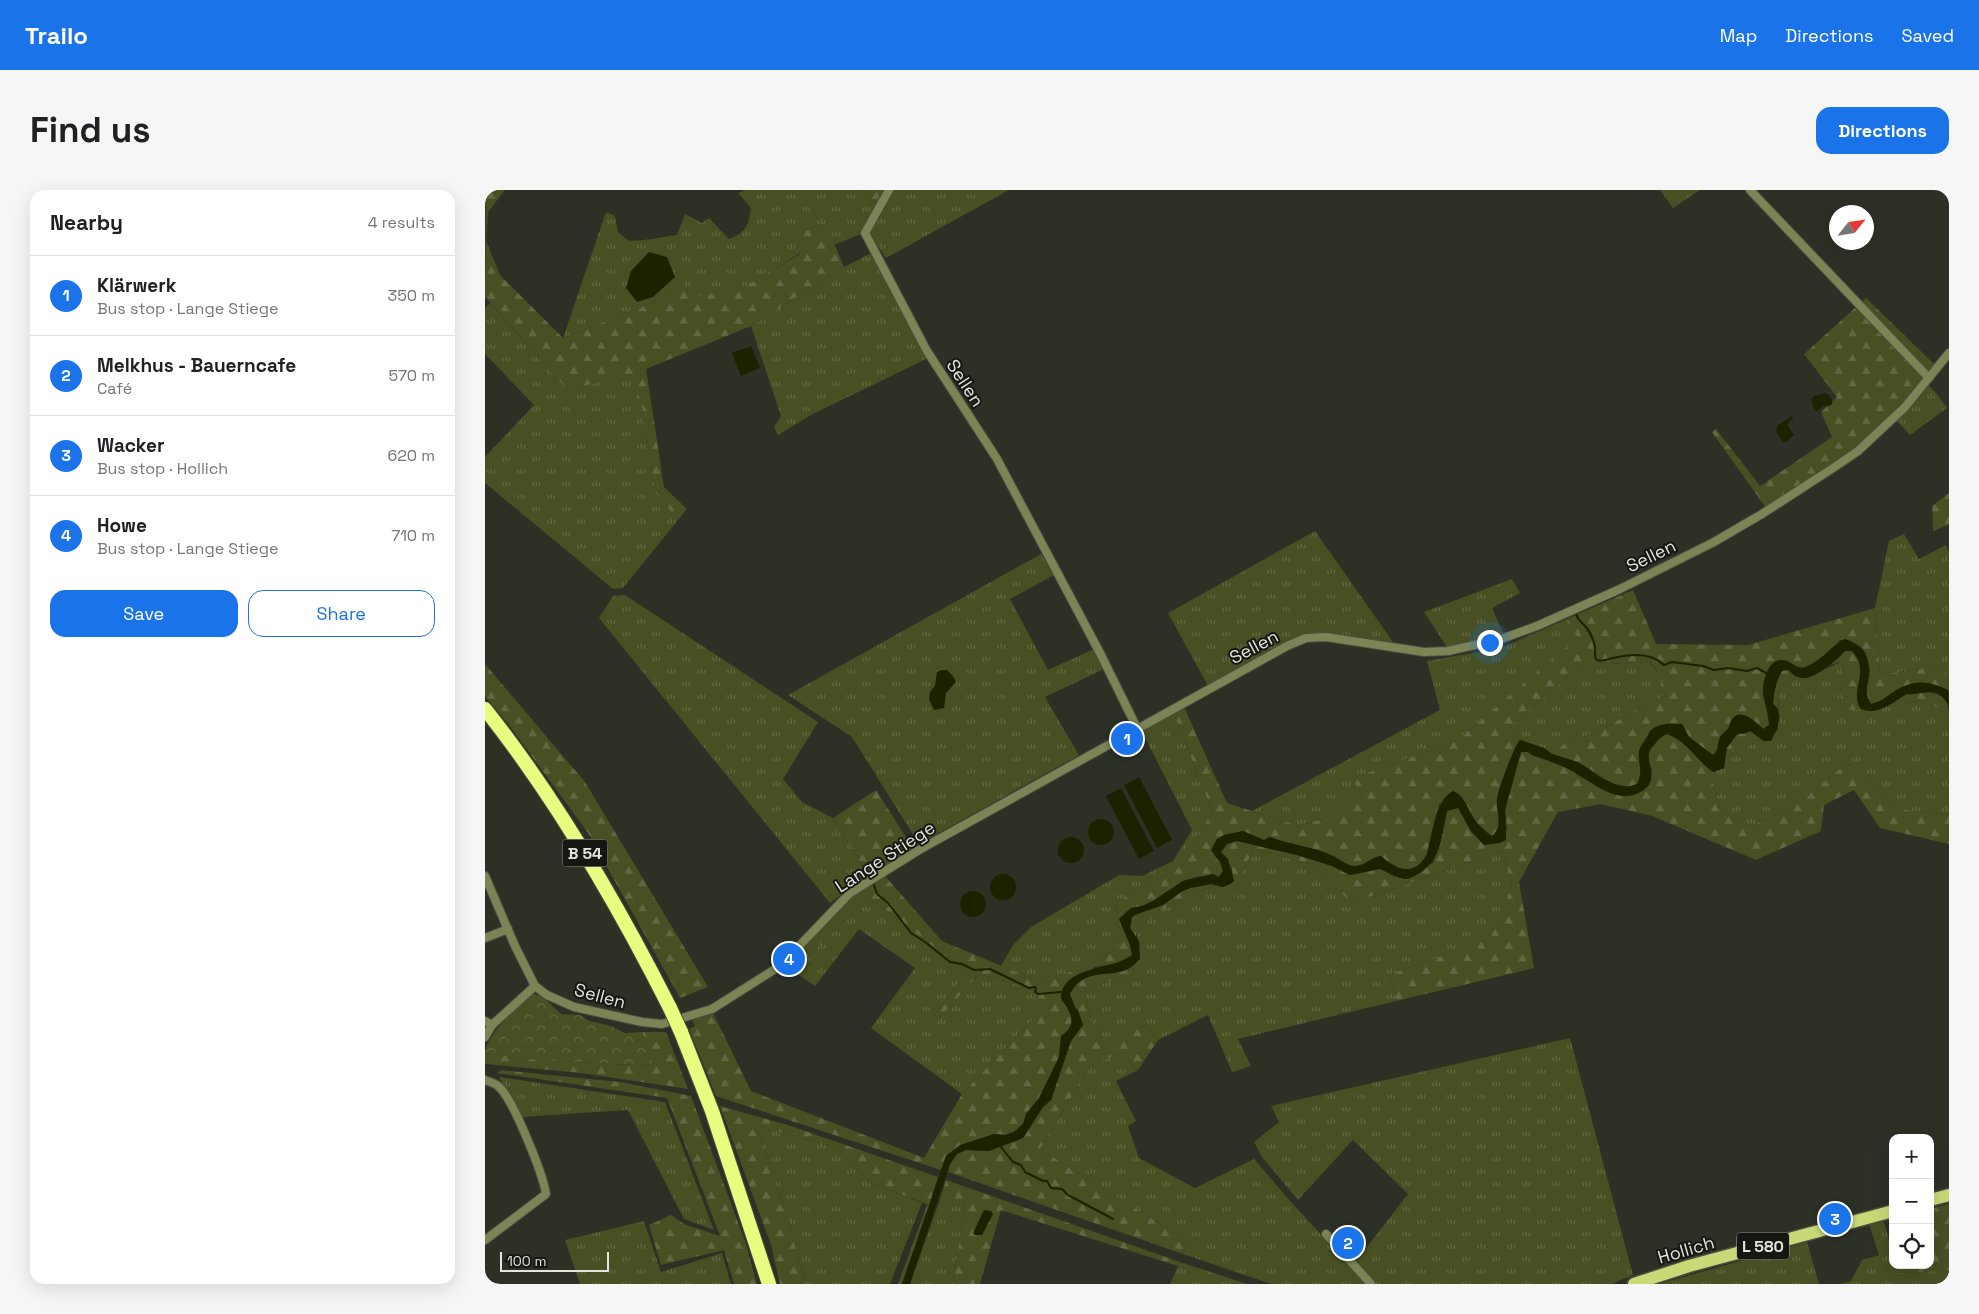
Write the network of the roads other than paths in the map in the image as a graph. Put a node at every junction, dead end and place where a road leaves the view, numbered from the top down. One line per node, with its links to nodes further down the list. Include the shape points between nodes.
1 (889, 190): 6 (street, Sellen, via 865,233 927,351 997,459)
2 (1750, 190): 4 (street)
3 (1949, 353): 4 (street, Sellen)
4 (1929, 378): 6 (street, Sellen, via 1905,407 1858,451 1762,514 1697,550 1537,626 1477,645 1424,652 1326,637 1305,638)
5 (485, 709): 20 (highway, B 54, bridge, via 584,851 670,1008 712,1111)
6 (1137, 728): 12 (street, Lange Stiege, via 919,850 850,893 780,966 712,1009)
7 (485, 876): 8 (street)
8 (508, 929): 9 (street); 10 (street)
9 (485, 938)
10 (535, 986): 11 (street); 12 (street, Sellen, via 574,1007)
11 (489, 1023): 13 (street)
12 (662, 1024)
13 (485, 1037)
14 (485, 1080): 19 (street, via 499,1086 523,1128 546,1194)
15 (1949, 1195): 16 (main road)
16 (1934, 1199)
17 (1889, 1211): 22 (main road, Hollich / L 580)
18 (1326, 1234): 21 (street)
19 (485, 1240)
20 (769, 1284)
21 (1371, 1284)
22 (1634, 1284)

